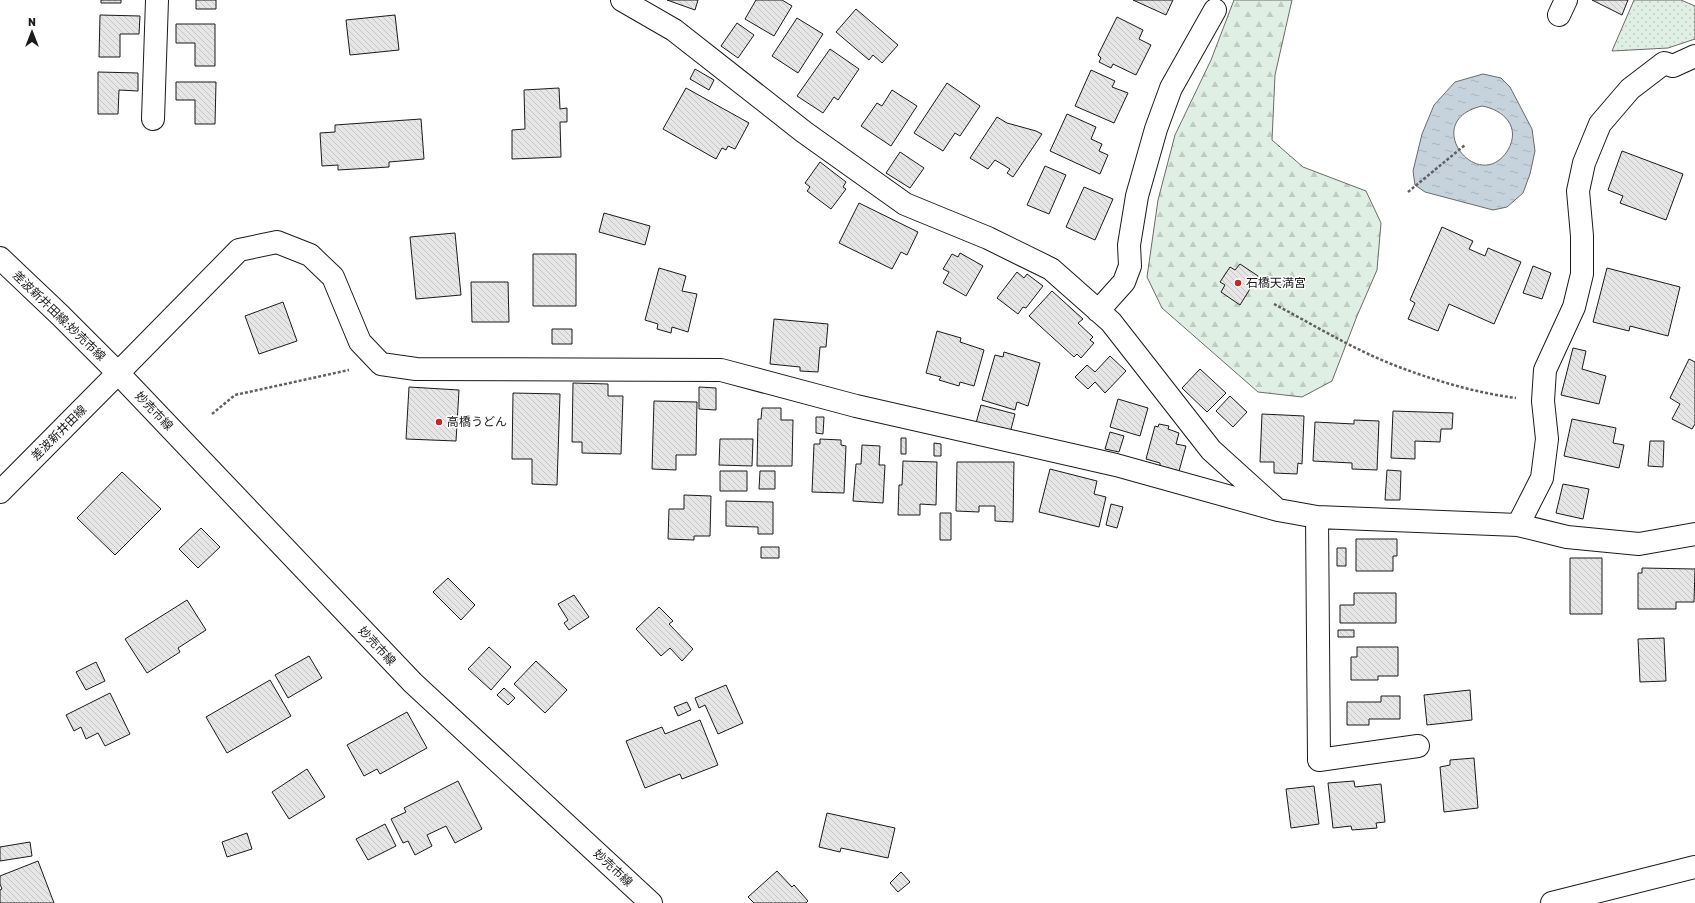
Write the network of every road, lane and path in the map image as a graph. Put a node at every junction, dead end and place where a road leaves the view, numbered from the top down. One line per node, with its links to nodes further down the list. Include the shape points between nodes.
1 (157, 0): 5 (street)
2 (622, 0): 10 (street, via 674,30 804,132 905,204 988,238 1051,269)
3 (1215, 10): 10 (street, via 1172,88 1156,128 1138,196 1129,244 1130,266 1124,282)
4 (1695, 56): 13 (street, via 1673,66 1664,63 1630,89 1600,124 1584,163 1578,191 1582,274 1574,307 1545,370)
5 (153, 119)
6 (1465, 145): 7 (path)
7 (1408, 192)
8 (0, 258): 12 (street, 差波新井田線;妙売市線)
9 (1274, 304): 13 (path, via 1398,367 1502,396)
10 (1098, 311): 16 (street, via 1111,322 1211,450)
11 (381, 364): 12 (street, 差波新井田線, via 360,342 332,277 310,255 277,242 239,250); 14 (path, via 235,395); 16 (street, via 416,369 721,370 856,406 1116,465)
12 (118, 374): 15 (street, 差波新井田線); 22 (street, 妙売市線, via 413,683)
13 (1543, 401): 18 (street, via 1547,439 1542,478)
14 (212, 414)
15 (0, 492)
16 (1278, 510): 17 (street)
17 (1317, 517): 18 (street); 20 (street, via 1319,760)
18 (1518, 525): 19 (street, via 1567,537 1639,544)
19 (1695, 534)
20 (1418, 746)
21 (1695, 867): 23 (street)
22 (651, 903)
23 (1552, 903)

